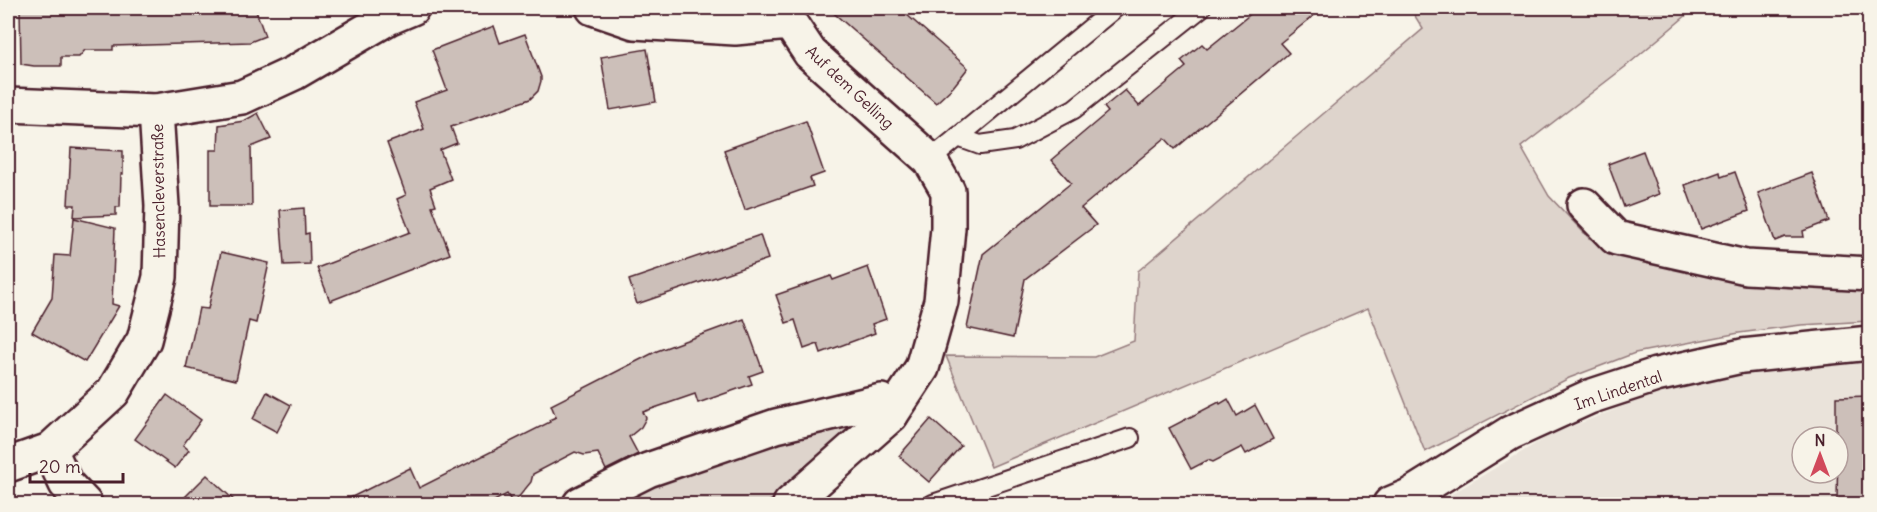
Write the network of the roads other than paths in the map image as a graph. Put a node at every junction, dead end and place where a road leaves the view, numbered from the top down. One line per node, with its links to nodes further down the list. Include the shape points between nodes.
1 (412, 8): 6 (street, Hasencleverstraße, via 242,97)
2 (593, 8): 8 (street, Auf dem Gelling, via 634,22 735,28 790,23 810,53)
3 (1115, 8): 7 (lane)
4 (1201, 8): 7 (lane, via 1074,109 1015,140 980,145)
5 (8, 105): 6 (street, Hasencleverstraße)
6 (156, 111): 14 (street, Hasencleverstraße, via 162,206 160,277 144,340 113,392)
7 (958, 136): 8 (lane)
8 (930, 160): 12 (street, Auf dem Gelling, via 948,191 941,301 922,368)
9 (1584, 205): 10 (street, via 1617,238 1746,267)
10 (1869, 274)
11 (1869, 343): 20 (street, Im Lindental, via 1742,356 1656,375 1589,397 1510,433)
12 (891, 415): 17 (street, via 881,401 776,426 648,470); 18 (street, Auf dem Gelling)
13 (1130, 438): 19 (lane)
14 (50, 450): 15 (street); 16 (street, via 66,484)
15 (8, 465)
16 (85, 504)
17 (580, 504)
18 (790, 504)
19 (933, 504)
20 (1390, 504)

